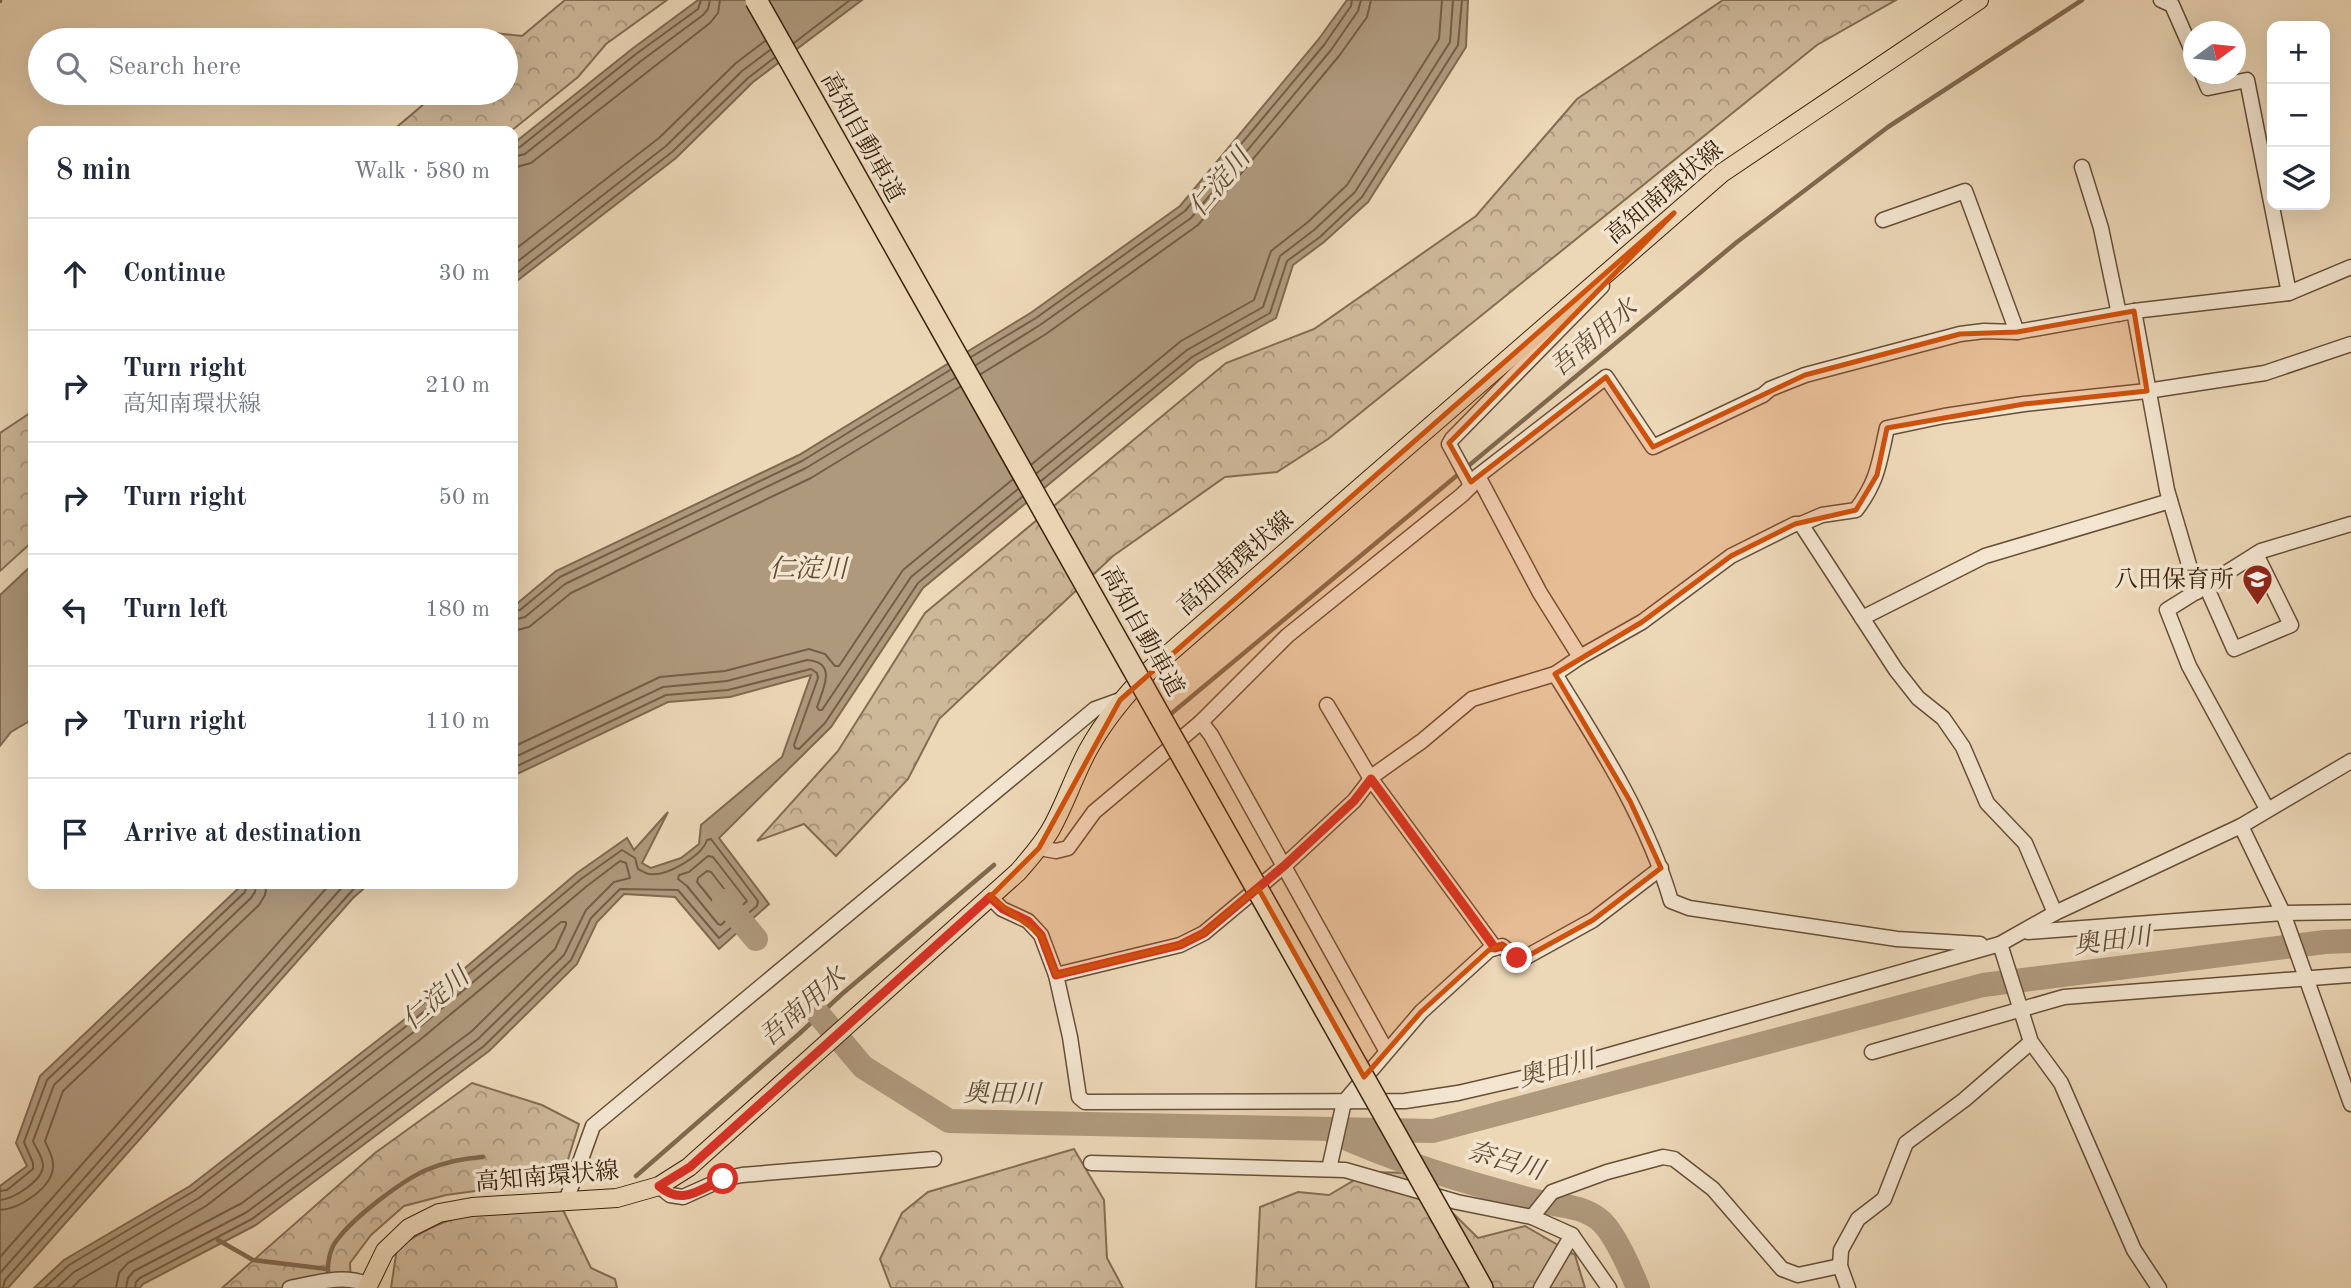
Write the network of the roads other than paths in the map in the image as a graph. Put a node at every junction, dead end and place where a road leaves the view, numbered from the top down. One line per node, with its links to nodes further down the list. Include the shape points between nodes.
1 (756, 0): 65 (highway, 高知自動車道, bridge)
2 (1979, 0): 9 (main road, 高知南環状線, via 1722,173)
3 (2161, 0): 4 (street, via 2172,5)
4 (2183, 31)
5 (2246, 80): 12 (street)
6 (2206, 84): 7 (street, via 2208,88)
7 (2228, 84)
8 (2082, 167): 14 (street, via 2101,228)
9 (1674, 213): 18 (street, via 1461,428 1449,444); 27 (main road, 高知南環状線)
10 (1883, 220): 15 (street, via 1965,191)
11 (2351, 267): 12 (street)
12 (2288, 293): 13 (street)
13 (2134, 312): 14 (street); 17 (street)
14 (2119, 314): 15 (street)
15 (2017, 332): 18 (street, via 1960,334 1805,375 1653,447 1606,377)
16 (2351, 344): 17 (street, via 2265,373)
17 (2147, 391): 19 (street); 20 (street, via 2024,404 1887,428 1874,483 1856,510 1822,515)
18 (1472, 481): 25 (street); 29 (street, via 1287,636)
19 (2170, 501): 23 (street); 24 (street, via 1985,555)
20 (1801, 524): 24 (street); 25 (street, via 1731,556 1642,622)
21 (2351, 524): 22 (street)
22 (2256, 554): 23 (street); 23 (street, via 2291,625 2234,649)
23 (2202, 589): 32 (street, via 2166,610 2189,666)
24 (1862, 618): 39 (street, via 1896,670 1963,747 1987,803 2025,843)
25 (1580, 657): 26 (street)
26 (1556, 674): 31 (street, via 1472,699); 36 (street, via 1630,801)
27 (1121, 700): 34 (main road, 高知南環状線, via 1087,753); 59 (street, via 1095,709 593,1126)
28 (1327, 705): 31 (street)
29 (1201, 722): 34 (street, via 1094,812 1068,848); 35 (street)
30 (2351, 761): 32 (street)
31 (1371, 779): 35 (street, via 1354,801); 42 (street)
32 (2267, 809): 33 (street)
33 (2241, 826): 39 (street); 40 (street)
34 (1039, 848): 37 (main road, 高知南環状線)
35 (1284, 866): 45 (street, via 1204,933 1180,945); 49 (street)
36 (1661, 868): 42 (street, via 1593,920 1526,957 1517,958 1502,946); 43 (street, via 1671,901 1689,908)
37 (990, 897): 45 (street, via 1041,935); 57 (main road, 高知南環状線, via 690,1167)
38 (2351, 912): 40 (street)
39 (2055, 913): 41 (street)
40 (2283, 913): 41 (street); 44 (street)
41 (2023, 932): 43 (street)
42 (1495, 948): 49 (street, via 1421,1012)
43 (2003, 950): 47 (street); 51 (street, via 1500,1085 1405,1101)
44 (2305, 973): 46 (street); 47 (street); 52 (street)
45 (1056, 975): 51 (street, via 1079,1097 1085,1102)
46 (2351, 975)
47 (2018, 1001): 48 (street); 50 (street)
48 (2031, 1042): 62 (street, via 1906,1143 1884,1199 1858,1219 1841,1250); 69 (street, via 2061,1083 2134,1250)
49 (1386, 1050): 51 (street)
50 (1872, 1052)
51 (1344, 1102): 55 (street)
52 (2351, 1104)
53 (934, 1159): 57 (street, via 742,1175 683,1197 670,1195)
54 (1091, 1163): 55 (street)
55 (1329, 1169): 58 (street)
56 (1427, 1174): 58 (street)
57 (659, 1186): 59 (main road, 高知南環状線, via 617,1198)
58 (1401, 1186): 60 (street)
59 (566, 1201): 63 (main road, 高知南環状線, via 439,1213 409,1228 385,1251)
60 (1532, 1217): 61 (street); 62 (street, via 1552,1192 1607,1172 1674,1158 1713,1189 1782,1269 1798,1275)
61 (1572, 1235): 66 (street); 67 (street)
62 (1840, 1266): 68 (street)
63 (367, 1286): 64 (street, via 353,1279 337,1279)
64 (289, 1288)
65 (1482, 1288)
66 (1541, 1288)
67 (1609, 1288)
68 (1848, 1288)
69 (2159, 1288)

